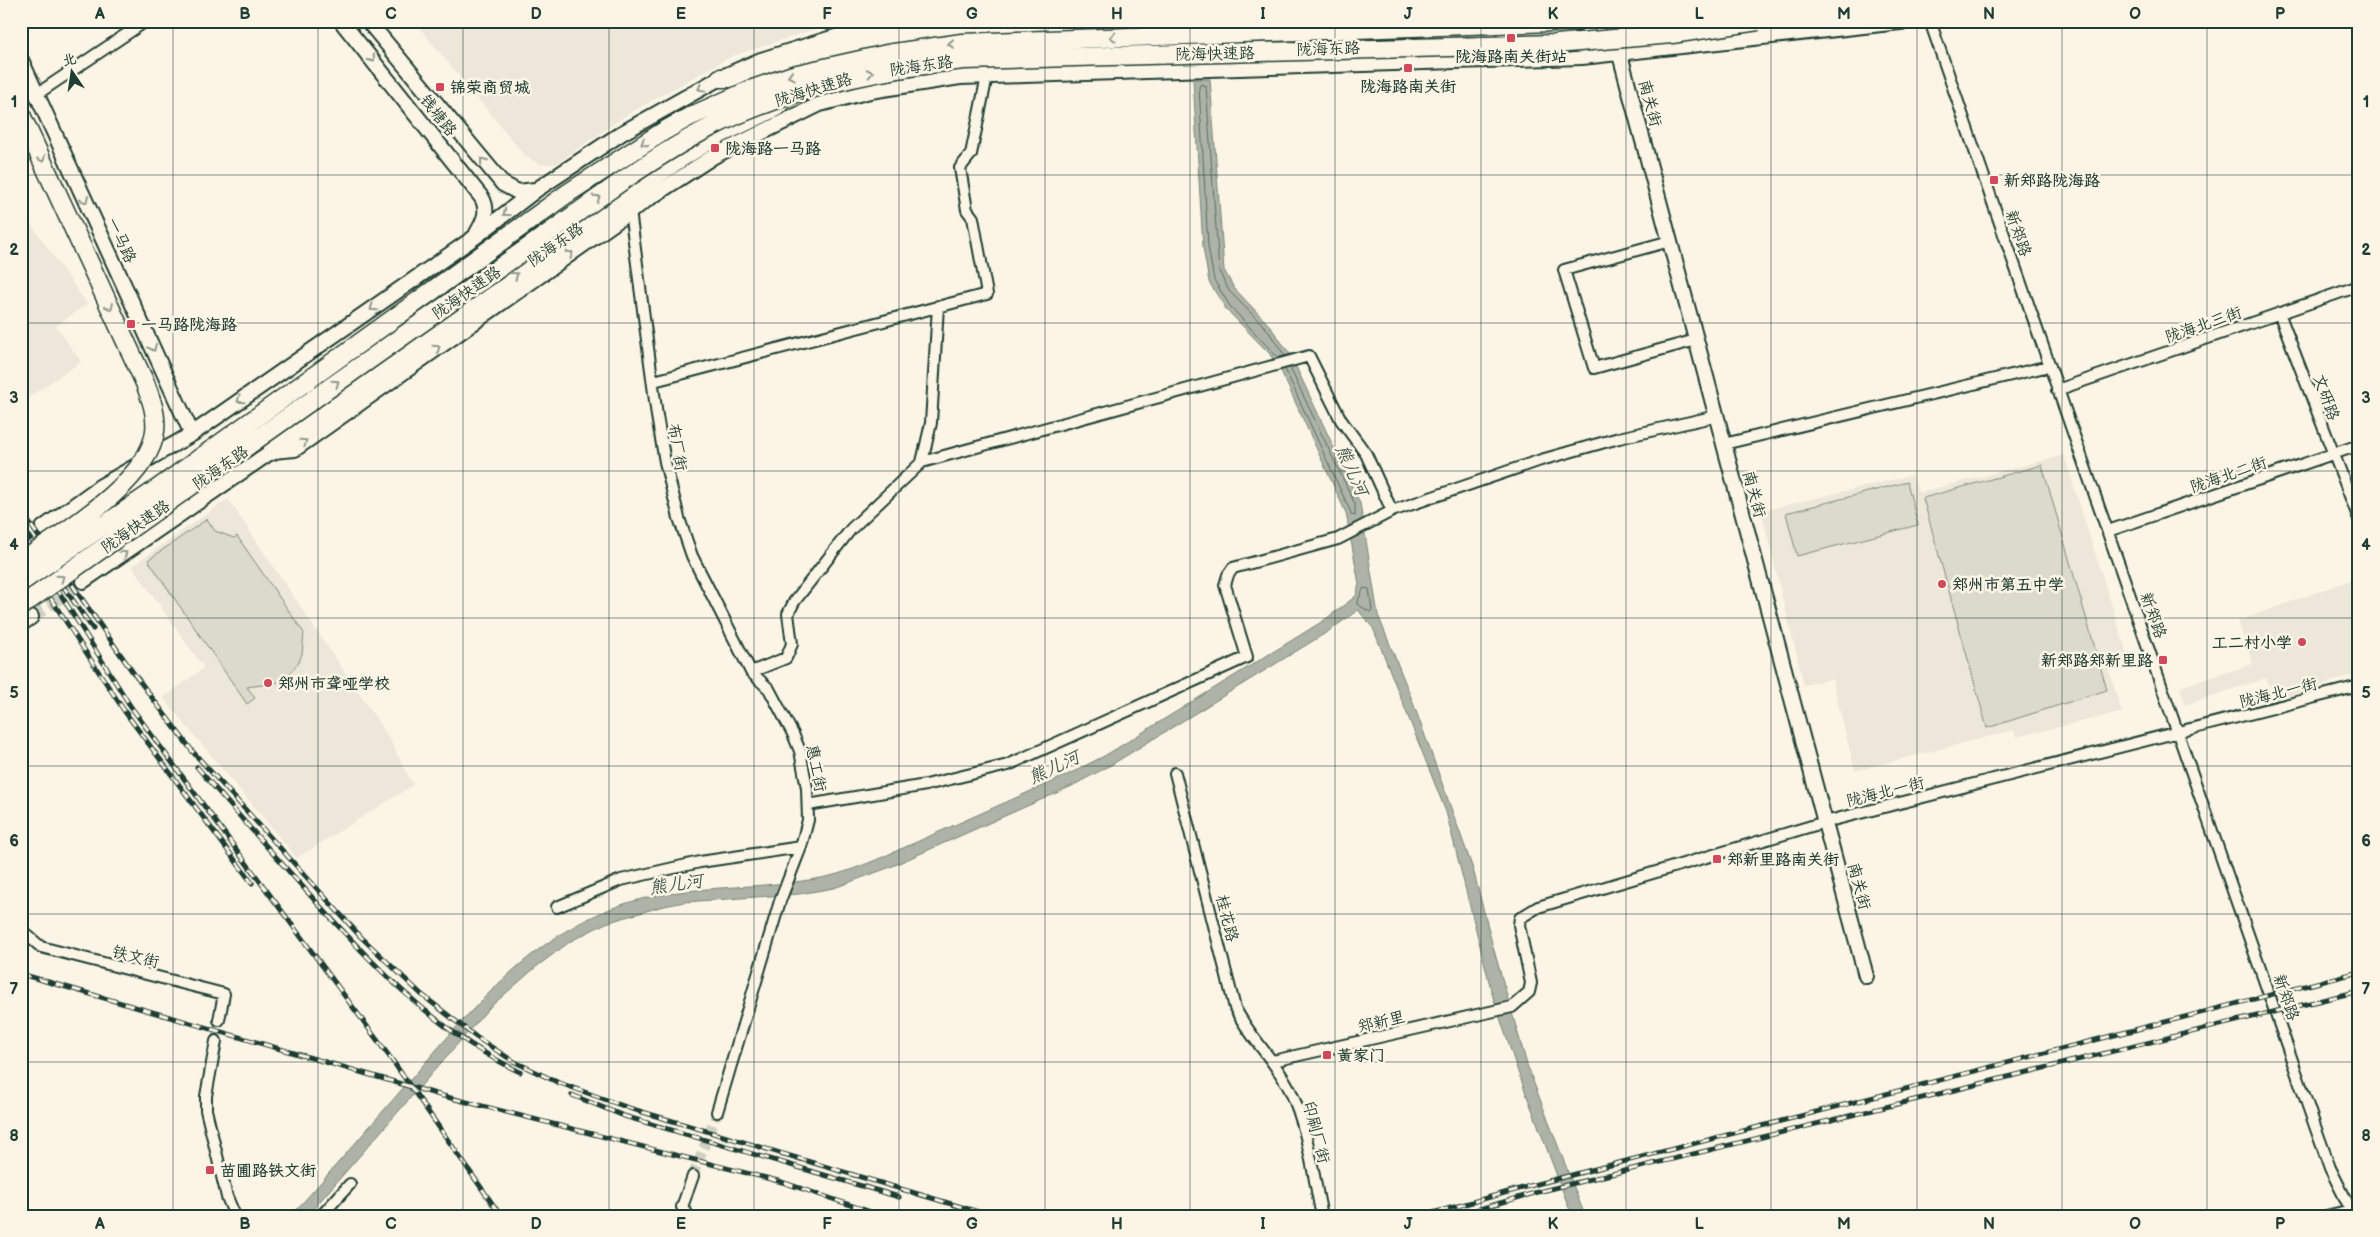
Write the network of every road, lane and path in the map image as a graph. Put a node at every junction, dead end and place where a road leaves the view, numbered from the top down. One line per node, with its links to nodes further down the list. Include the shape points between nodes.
1 (146, 21): 18 (street)
2 (341, 21): 23 (street, 钱塘路, one-way to 23, via 482,198 485,217)
3 (368, 21): 21 (street, 钱塘路, one-way to 3, via 518,192 503,184)
4 (896, 21): 13 (street)
5 (1145, 21): 17 (highway, via 942,30 900,35 794,57 738,78)
6 (1581, 21): 11 (highway, 陇海快速路, bridge)
7 (1611, 21): 14 (street, 南关街)
8 (1773, 21): 12 (highway, 陇海快速路)
9 (1909, 21): 14 (street, 陇海东路)
10 (1930, 21): 29 (street, 新郑路)
11 (1553, 22): 45 (highway, 陇海快速路, one-way to 45, bridge, via 962,43 879,55 793,75 750,90 689,117 603,169 157,489)
12 (1755, 22): 19 (highway, 陇海快速路, one-way to 12, bridge, via 886,70 964,60 1556,44 1664,35)
13 (860, 25): 17 (street, via 770,56)
14 (1620, 54): 16 (street, 陇海东路); 24 (street, 南关街)
15 (21, 60): 18 (street, 一马路)
16 (987, 76): 22 (street, 陇海东路, via 923,81 820,104 714,156); 26 (street, via 971,154 960,168 987,294)
17 (720, 78): 21 (street, one-way to 21, via 622,133)
18 (37, 94): 33 (street, 一马路, one-way to 33)
19 (787, 95): 36 (highway, one-way to 19, via 676,161 714,137 776,107); 46 (highway, 陇海快速路, one-way to 19, bridge, via 625,179 709,128)
20 (21, 115): 43 (highway, one-way to 43, bridge, via 145,383 156,419 149,455 128,482)
21 (536, 190): 23 (street, one-way to 23)
22 (630, 212): 30 (street, 布厂街); 36 (street, 陇海东路, one-way to 22, via 294,449)
23 (474, 237): 33 (street, one-way to 33)
24 (1670, 241): 28 (street, 南关街); 28 (street, via 1564,270 1594,368)
25 (2359, 286): 27 (street, 陇海北三街)
26 (938, 306): 30 (street); 38 (street, via 931,423)
27 (2279, 313): 31 (street, 陇海北三街); 37 (street, 文研路)
28 (1696, 340): 32 (street, 南关街)
29 (2049, 366): 31 (street, 新郑路); 34 (street)
30 (654, 381): 47 (street, 布厂街, via 665,462 689,548)
31 (2057, 390): 42 (street, 新郑路)
32 (1716, 416): 34 (street, 南关街); 39 (street, via 1541,460)
33 (192, 434): 41 (street, via 101,486)
34 (1724, 444): 52 (street, 南关街)
35 (2359, 445): 37 (street, 陇海北二街)
36 (272, 451): 44 (street, 陇海东路, one-way to 36)
37 (2332, 454): 40 (street, 文研路); 42 (street, 陇海北二街)
38 (922, 462): 39 (street, via 1309,356 1341,420 1366,454); 47 (street, via 851,529 794,602 788,614 792,644 786,658)
39 (1392, 511): 51 (street, via 1338,539 1233,568 1225,585 1247,657 1008,765 926,785)
40 (2359, 519)
41 (43, 528)
42 (2108, 531): 49 (street, 新郑路)
43 (21, 562)
44 (83, 581)
45 (21, 582)
46 (25, 616)
47 (751, 672): 51 (street, 惠工街, via 768,689 793,734 805,770)
48 (2359, 686): 49 (street, 陇海北一街)
49 (2180, 732): 52 (street, 陇海北一街); 64 (street, 新郑路, via 2327,1160)
50 (1175, 773): 60 (street, 桂花路, via 1235,1008 1241,1021)
51 (808, 805): 53 (street, 惠工街, via 808,820)
52 (1825, 822): 56 (street, 南关街); 57 (street, 陇海北一街, via 1527,912 1519,924 1531,983 1529,992)
53 (800, 847): 54 (street, via 700,862 621,880); 61 (street, 惠工街, via 780,901)
54 (557, 907)
55 (21, 930): 58 (street, 铁文街, via 41,947 224,994)
56 (1866, 976)
57 (1512, 1007): 60 (street, 郑新里)
58 (219, 1020)
59 (216, 1041): 65 (street, via 206,1110)
60 (1273, 1061): 68 (street, 印刷厂街, via 1299,1114)
61 (716, 1112)
62 (692, 1176): 67 (street, via 682,1207)
63 (350, 1184): 66 (street)
64 (2352, 1213): 69 (street)
65 (234, 1216)
66 (321, 1216)
67 (689, 1216)
68 (1322, 1216)
69 (2326, 1216)

